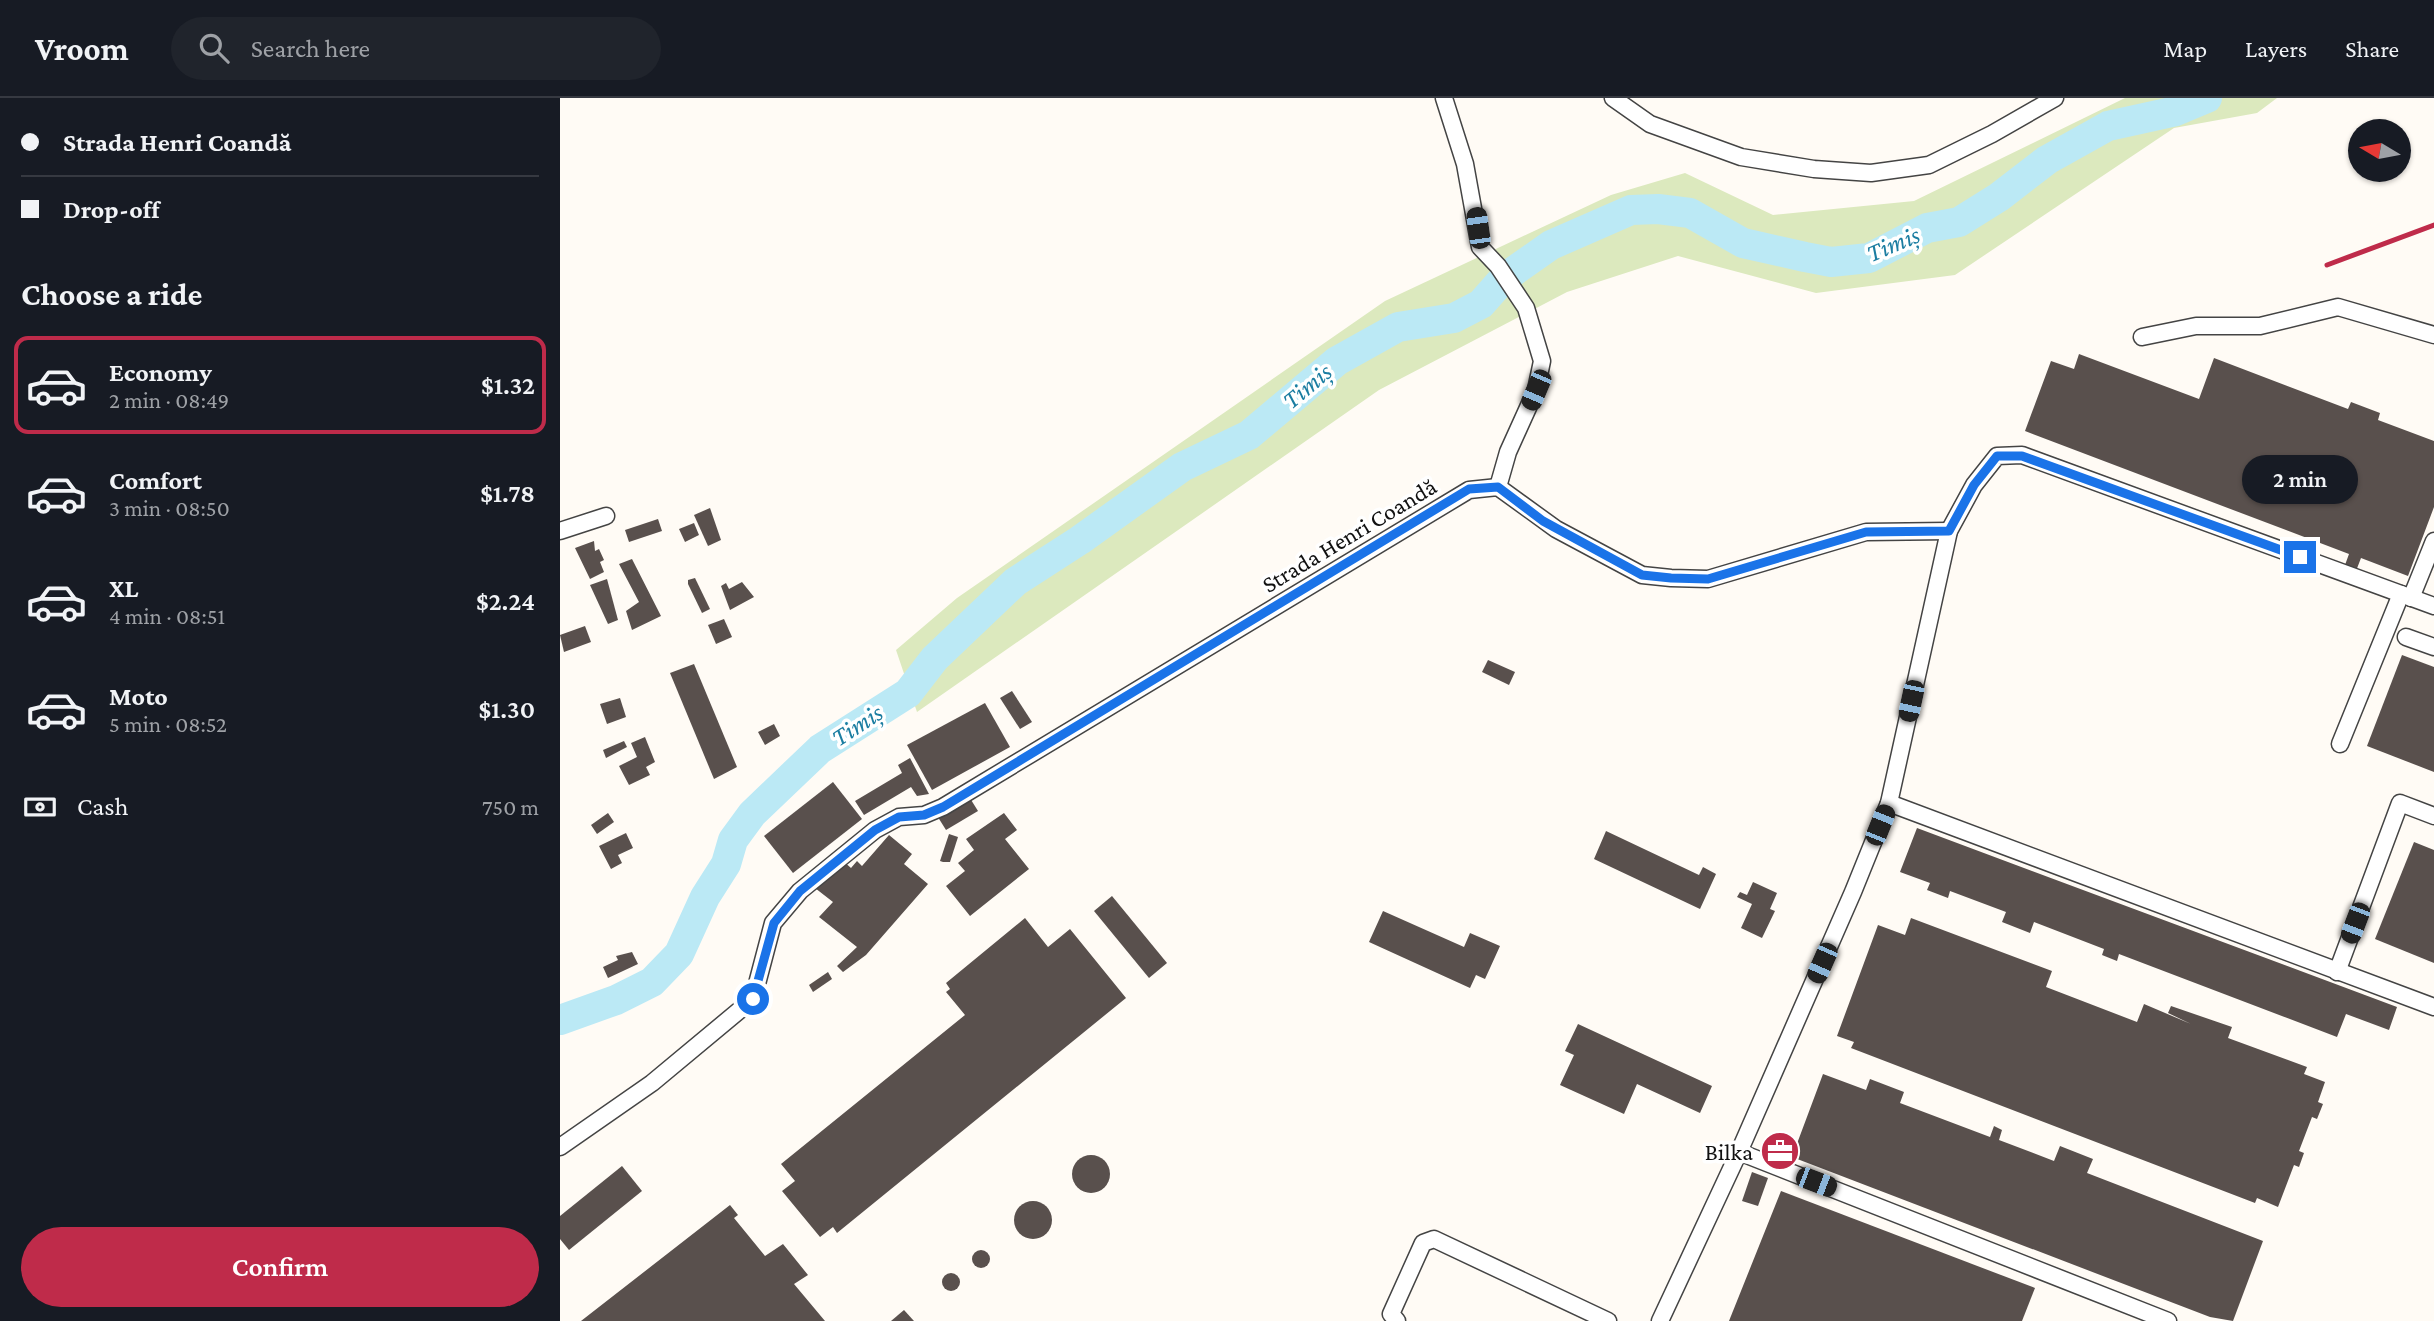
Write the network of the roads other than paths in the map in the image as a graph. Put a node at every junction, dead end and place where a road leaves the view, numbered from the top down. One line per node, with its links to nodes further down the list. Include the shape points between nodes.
1 (1444, 98): 6 (street, via 1465,164 1480,247 1526,308 1542,362 1536,390)
2 (1613, 98): 3 (street, via 1650,124 1741,157 1871,173 1929,165)
3 (2055, 98)
4 (2434, 335): 5 (street, via 2338,307 2260,326 2196,326)
5 (2142, 337)
6 (1498, 487): 9 (street, via 1547,524 1642,575 1671,578 1708,579 1866,532); 20 (street, Strada Henri Coandă, via 1469,489 943,807 924,815 899,817 875,830 800,891 774,923 753,999 652,1083)
7 (606, 516): 8 (street)
8 (560, 531)
9 (1949, 531): 11 (street, via 1974,485 1997,456 2022,456); 16 (street)
10 (2434, 541): 11 (street)
11 (2406, 596): 12 (street); 15 (street)
12 (2434, 606)
13 (2406, 637): 14 (street)
14 (2434, 647)
15 (2340, 744)
16 (1889, 803): 18 (street); 21 (street)
17 (2434, 816): 18 (street, via 2400,803)
18 (2337, 971): 19 (street)
19 (2434, 1007)
20 (560, 1147)
21 (1738, 1152): 24 (street); 25 (street)
22 (1397, 1321): 23 (street, via 1391,1314 1423,1243 1433,1239)
23 (1608, 1321)
24 (1660, 1321)
25 (2168, 1321)

